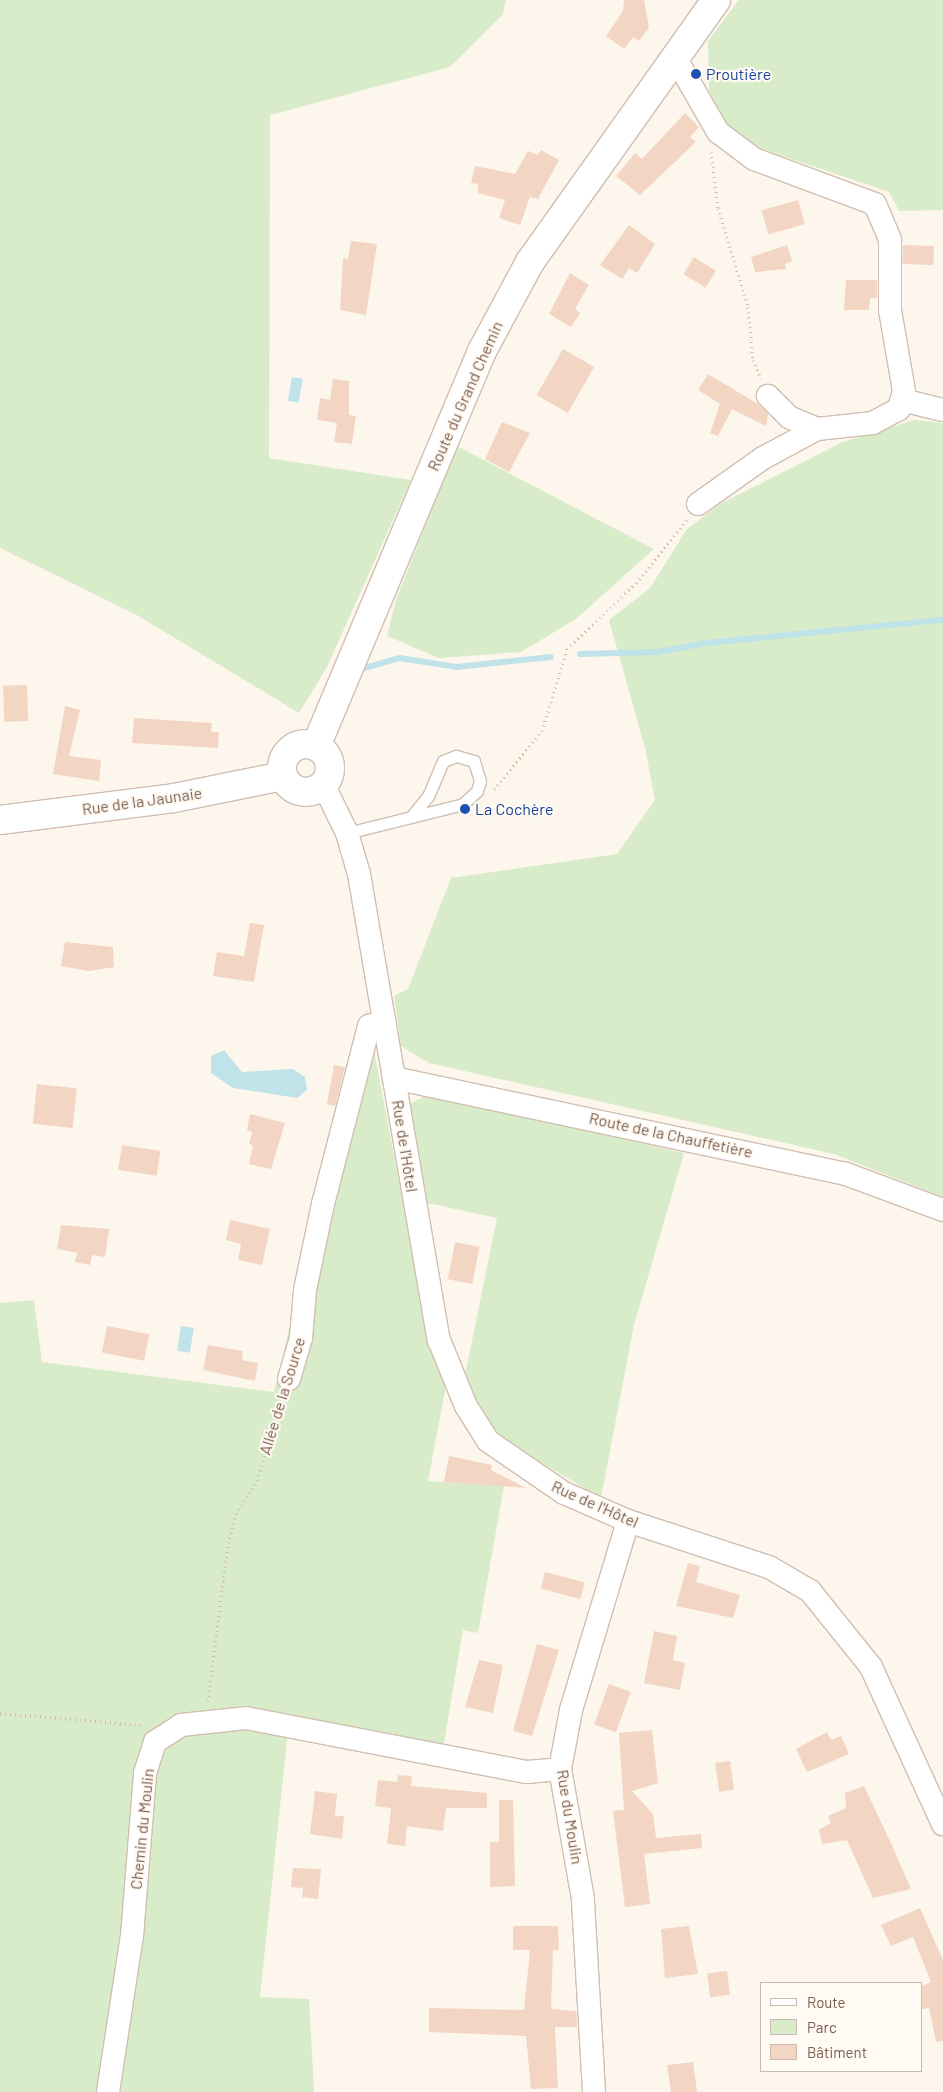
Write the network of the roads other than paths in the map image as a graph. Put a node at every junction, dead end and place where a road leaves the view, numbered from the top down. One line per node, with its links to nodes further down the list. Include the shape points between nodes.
1 (716, 0): 2 (main road, Route du Grand Chemin)
2 (676, 59): 4 (street, via 718,132 754,159 875,204 890,240 890,310); 8 (main road, Route du Grand Chemin, via 530,262 482,351)
3 (768, 396): 6 (street, via 789,417)
4 (902, 400): 5 (street); 6 (street, via 899,409 873,423)
5 (943, 410)
6 (817, 430): 7 (street, via 763,458)
7 (698, 504)
8 (316, 746): 9 (main road, via 305,744 290,751 282,765); 10 (main road, via 330,763)
9 (283, 776): 10 (main road, via 301,792); 12 (main road, Rue de la Jaunaie, via 174,798)
10 (324, 786): 13 (street, Rue de l'Hôtel)
11 (412, 816): 11 (lane, via 428,796 439,766 456,756 474,762 480,772 477,791 463,804); 13 (lane)
12 (0, 820)
13 (347, 833): 14 (street, Rue de l'Hôtel, via 359,874)
14 (384, 1022): 15 (street, Rue de l'Hôtel); 17 (street, Allée de la Source, via 369,1026 323,1204 305,1290 301,1338)
15 (394, 1078): 16 (street, Route de la Chauffetière, via 846,1174); 18 (street, Rue de l'Hôtel, via 440,1340 466,1406 488,1442 533,1475)
16 (943, 1210)
17 (289, 1378)
18 (628, 1521): 19 (street, Rue du Moulin, via 571,1710); 20 (street, Rue de l'Hôtel, via 769,1567 810,1592 870,1667)
19 (560, 1769): 21 (street, Chemin du Moulin, via 527,1772 246,1718 181,1725 156,1742 145,1773 132,1936); 22 (street, Rue du Moulin, via 583,1899)
20 (943, 1824)
21 (108, 2092)
22 (594, 2092)

